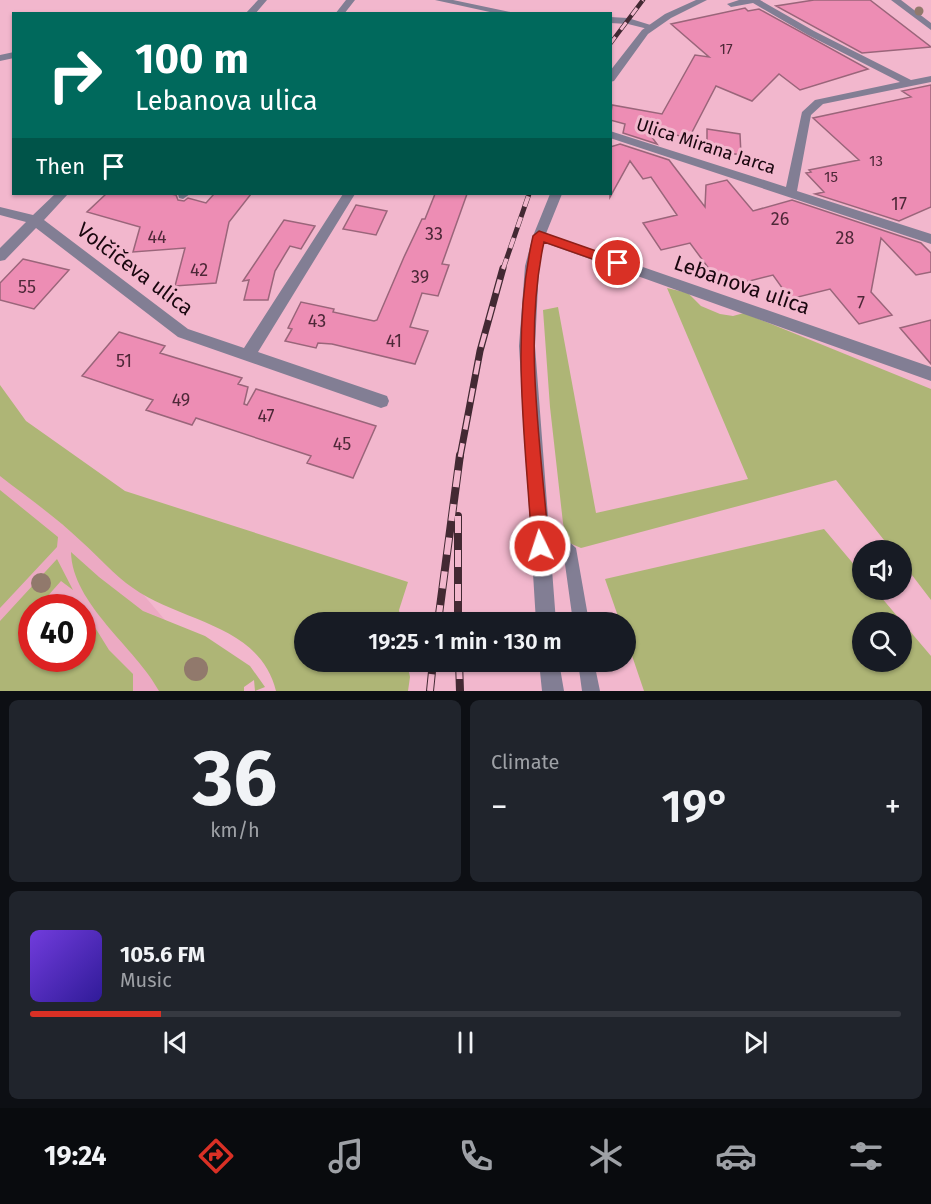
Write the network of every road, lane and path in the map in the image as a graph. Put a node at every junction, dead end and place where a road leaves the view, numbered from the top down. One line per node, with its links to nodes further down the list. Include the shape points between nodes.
1 (263, 0): 10 (street)
2 (351, 0): 11 (street)
3 (440, 0): 9 (street)
4 (477, 0): 9 (street)
5 (703, 0): 15 (street)
6 (754, 0): 8 (street); 19 (street)
7 (896, 0): 16 (street)
8 (731, 4)
9 (466, 5): 12 (street); 13 (street)
10 (251, 12)
11 (341, 12)
12 (461, 12)
13 (505, 12)
14 (612, 20): 15 (street)
15 (652, 27): 17 (street)
16 (931, 27)
17 (612, 77)
18 (931, 79): 19 (street, Ulica Mirana Jarca)
19 (909, 83): 21 (street, Ulica Mirana Jarca, via 819,102 806,114)
20 (612, 135): 21 (street, Ulica Mirana Jarca)
21 (791, 192): 28 (street, Ulica Mirana Jarca)
22 (61, 195): 26 (street)
23 (348, 195): 30 (street)
24 (556, 195): 27 (street)
25 (0, 211): 26 (street)
26 (35, 220): 29 (street); 30 (street, Volčičeva ulica, via 183,333)
27 (539, 236): 31 (street, Lebanova ulica); 33 (street, via 532,266 527,346)
28 (931, 239)
29 (0, 256)
30 (248, 355): 32 (street, Volčičeva ulica)
31 (931, 374)
32 (381, 401)
33 (539, 524): 34 (street); 35 (lane, via 571,553)
34 (545, 612)
35 (580, 612)
36 (550, 672): 38 (street)
37 (588, 672): 39 (lane)
38 (553, 691)
39 (591, 691)

